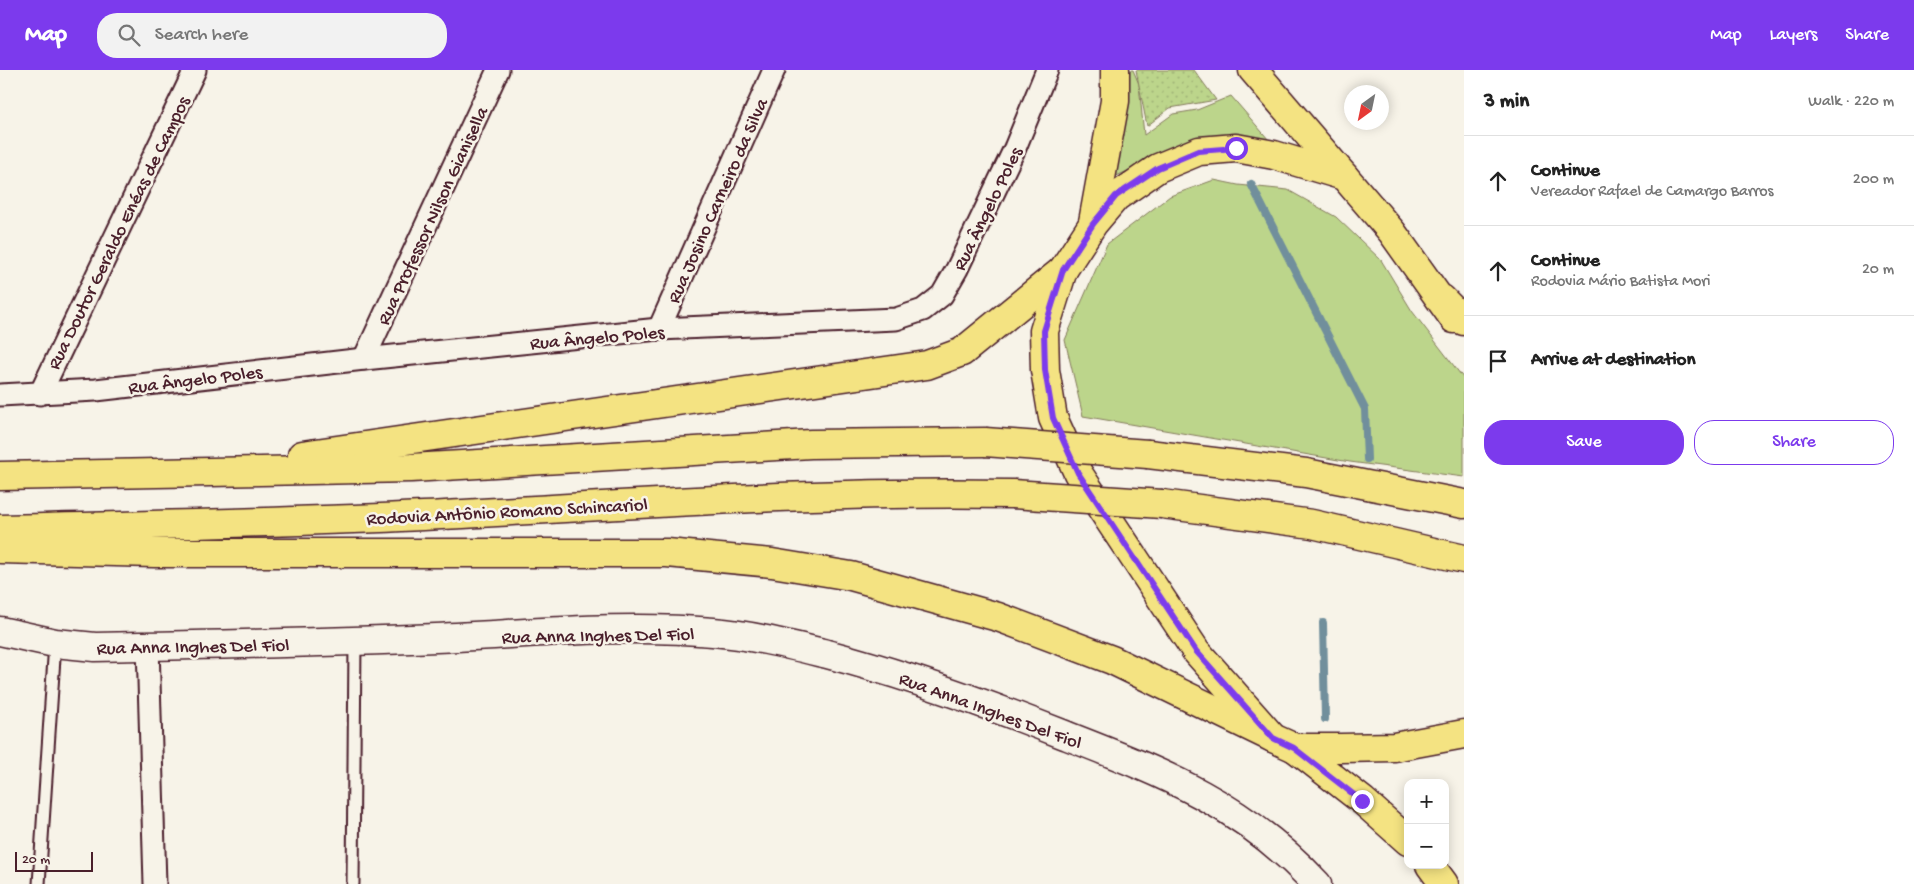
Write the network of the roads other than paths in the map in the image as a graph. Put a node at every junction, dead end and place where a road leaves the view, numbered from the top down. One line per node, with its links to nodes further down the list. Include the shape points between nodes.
1 (195, 70): 15 (street, Rua Doutor Geraldo Enéas de Campos)
2 (498, 70): 14 (street, Rua Professor Nilson Gianisella)
3 (774, 70): 12 (street, Rua Josino Carneiro da Silva)
4 (1047, 70): 12 (street, Rua Ângelo Poles, via 1015,148 957,269 942,295 923,310 896,319)
5 (1115, 70): 8 (main road, via 1115,101)
6 (1253, 70): 7 (main road)
7 (1344, 176): 8 (main road, via 1274,155 1236,148 1198,151 1158,168 1116,196); 10 (main road, via 1392,232)
8 (1093, 224): 9 (main road)
9 (1063, 270): 17 (main road, via 962,352 927,365); 28 (main road, via 1044,331 1045,370 1053,418 1078,473 1196,651)
10 (1442, 299): 11 (main road); 13 (main road)
11 (1464, 321)
12 (658, 329): 14 (street, Rua Ângelo Poles)
13 (1464, 334)
14 (364, 359): 15 (street, Rua Ângelo Poles)
15 (40, 394): 16 (street, Rua Ângelo Poles)
16 (0, 395)
17 (190, 471): 18 (main road); 19 (main road, bridge, via 411,468 811,444 985,442 1148,454 1306,473)
18 (0, 476)
19 (1464, 504)
20 (0, 529): 22 (main road, Rodovia Antônio Romano Schincariol, bridge, via 420,516 810,495 910,492 1013,494 1162,504 1312,524)
21 (0, 549): 28 (main road, via 154,553 667,552 772,563 851,576 998,617 1112,660)
22 (1463, 558)
23 (0, 631): 25 (street, Rua Anna Inghes Del Fiol)
24 (355, 642): 26 (street, Rua Anna Inghes Del Fiol); 33 (lane); 34 (street, Rua Anna Inghes Del Fiol, via 630,629 714,632 796,646 876,667 994,707 1164,774 1226,808 1266,836)
25 (55, 643): 26 (street, Rua Anna Inghes Del Fiol, via 95,647); 31 (lane)
26 (148, 646): 32 (street)
27 (1464, 734): 28 (main road, via 1394,747)
28 (1284, 743): 29 (main road, via 1362,801)
29 (1404, 838)
30 (1433, 869): 35 (main road)
31 (39, 884)
32 (155, 884)
33 (354, 884)
34 (1317, 884)
35 (1444, 884)

